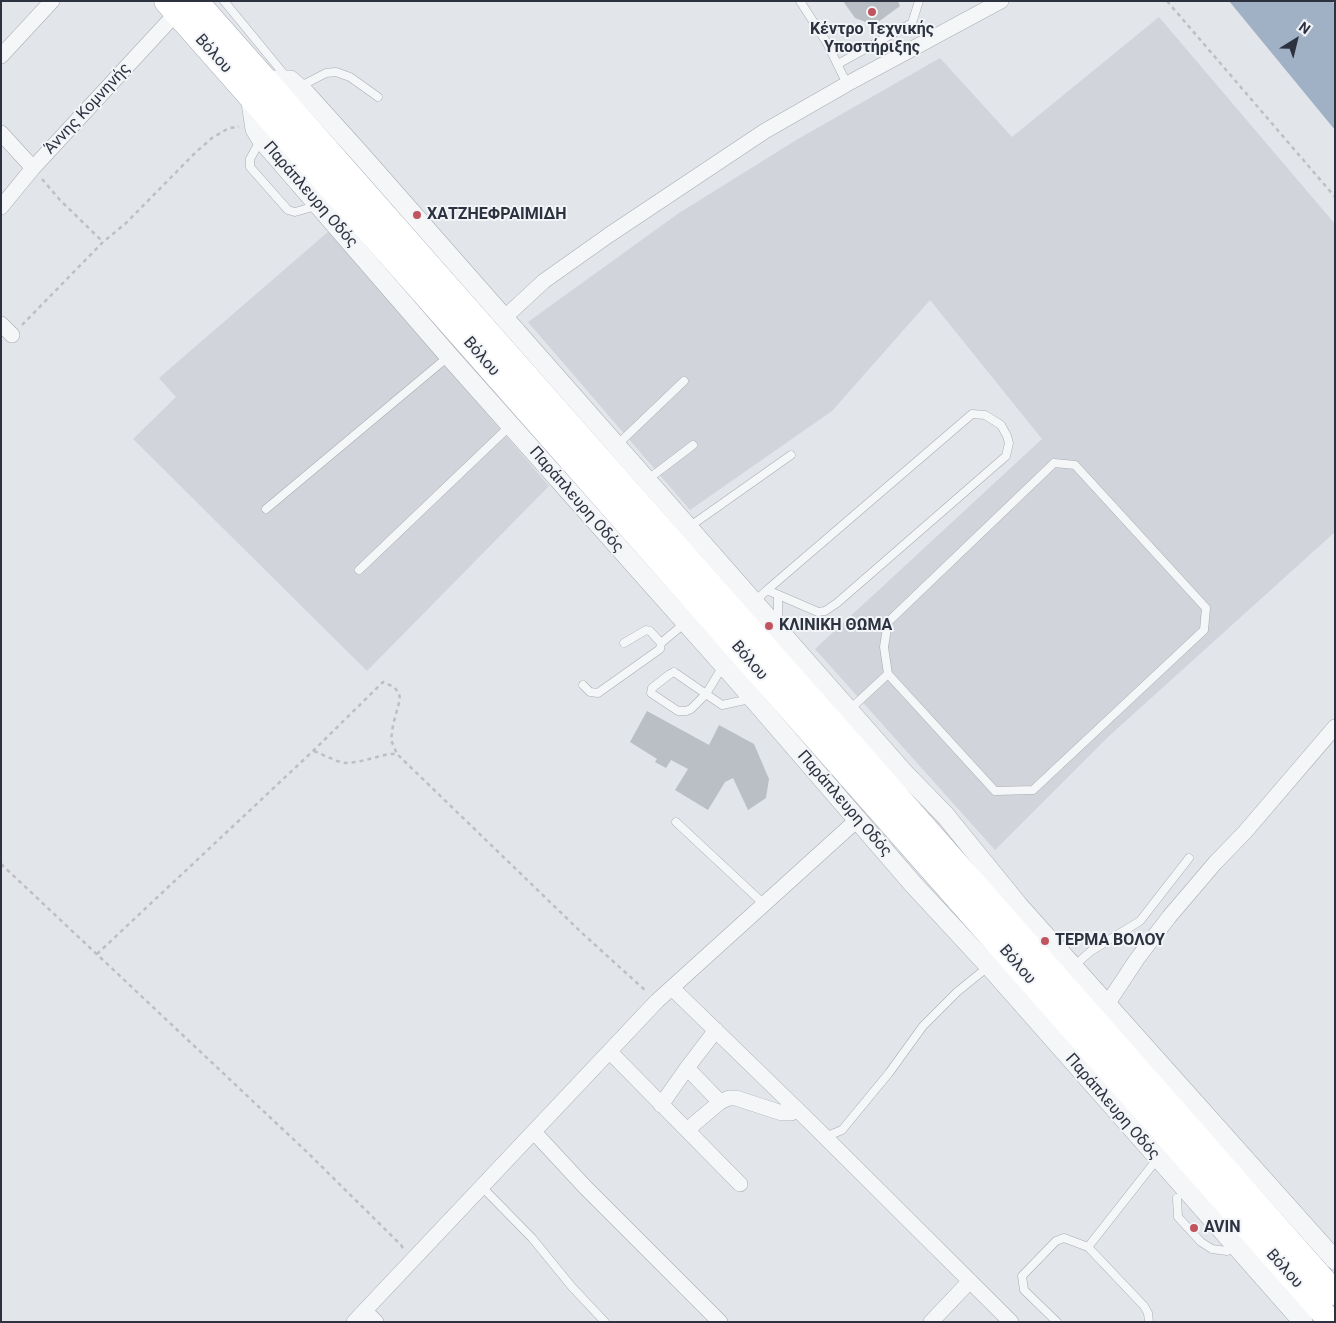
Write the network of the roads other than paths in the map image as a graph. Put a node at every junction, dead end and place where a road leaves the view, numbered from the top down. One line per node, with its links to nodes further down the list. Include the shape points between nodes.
1 (52, 1): 7 (street)
2 (224, 1): 9 (lane)
3 (800, 1): 8 (lane)
4 (919, 1): 8 (lane, via 912,23)
5 (1001, 1): 10 (street)
6 (182, 4): 11 (main road, Βόλου); 15 (street, Άννης Κομνηνής)
7 (1, 56)
8 (838, 64): 10 (lane)
9 (294, 84): 11 (street); 12 (lane, via 336,72 350,77); 18 (street, via 362,155)
10 (846, 84): 18 (street, via 765,131 609,235 544,281)
11 (258, 88): 14 (street, Παράπλευρη Οδός); 49 (main road, Βόλου); 51 (main road, Βόλου, via 925,860)
12 (378, 97)
13 (1, 134): 15 (street)
14 (258, 134): 16 (street, Παράπλευρη Οδός); 16 (lane, via 250,167 286,208 295,212)
15 (33, 168): 17 (street, Άννης Κομνηνής)
16 (319, 205): 19 (street, Παράπλευρη Οδός)
17 (1, 207)
18 (504, 318): 22 (street)
19 (449, 356): 21 (street, Παράπλευρη Οδός); 26 (lane)
20 (684, 381): 22 (lane)
21 (511, 425): 28 (lane); 31 (street, Παράπλευρη Οδός)
22 (617, 445): 25 (street)
23 (693, 445): 25 (lane)
24 (790, 455): 27 (lane)
25 (648, 480): 27 (street)
26 (266, 509)
27 (689, 527): 30 (street)
28 (358, 570)
29 (778, 595): 30 (lane); 30 (lane, via 818,612 837,604 1006,456 1007,436 1001,425 985,415 972,414); 32 (lane)
30 (760, 596): 32 (street)
31 (685, 623): 34 (lane); 35 (street, Παράπλευρη Οδός)
32 (778, 629): 40 (street)
33 (624, 643): 34 (lane, via 646,630)
34 (661, 643): 37 (lane, via 660,650 598,693 590,692)
35 (724, 664): 38 (lane); 39 (street, Παράπλευρη Οδός)
36 (888, 674): 36 (lane, via 995,791 1033,790 1204,630 1206,608 1075,465 1054,463 888,622 884,647); 40 (lane)
37 (583, 685)
38 (706, 694): 38 (lane, via 674,672 650,691 682,712); 39 (lane, via 722,705)
39 (753, 698): 42 (street, Παράπλευρη Οδός)
40 (849, 710): 47 (street, via 945,815 1019,906)
41 (1335, 727): 49 (street, via 1169,917)
42 (857, 820): 45 (street); 46 (street, Παράπλευρη Οδός)
43 (676, 822): 45 (lane)
44 (1190, 858): 47 (lane, via 1140,921 1091,951)
45 (765, 905): 48 (street)
46 (989, 966): 51 (street, Παράπλευρη Οδός); 59 (lane, via 923,1026 842,1130)
47 (1074, 966): 49 (street)
48 (672, 988): 50 (street); 52 (street)
49 (1102, 1012): 51 (street); 66 (street); 68 (main road, Βόλου)
50 (716, 1030): 53 (street); 56 (street)
51 (1074, 1047): 60 (street, Παράπλευρη Οδός); 65 (main road, Βόλου)
52 (610, 1052): 55 (street); 58 (street)
53 (687, 1068): 54 (street); 55 (street)
54 (720, 1102): 56 (street, via 736,1098 787,1114); 57 (street)
55 (662, 1105): 57 (street)
56 (797, 1109): 59 (street)
57 (687, 1130): 61 (street)
58 (534, 1132): 62 (street); 72 (street, via 585,1188)
59 (825, 1137): 67 (street)
60 (1158, 1158): 64 (lane); 65 (street, Παράπλευρη Οδός)
61 (740, 1184)
62 (482, 1187): 69 (street); 71 (lane, via 532,1238)
63 (1177, 1198): 65 (lane, via 1178,1216 1201,1242 1212,1248)
64 (1088, 1247): 75 (lane, via 1064,1238 1056,1241 1022,1276 1024,1290); 76 (lane, via 1144,1306)
65 (1246, 1249): 77 (street, Παράπλευρη Οδός); 78 (main road, Βόλου)
66 (1335, 1260)
67 (970, 1280): 73 (street); 74 (street)
68 (1335, 1292)
69 (360, 1317): 70 (street)
70 (376, 1322)
71 (605, 1322)
72 (720, 1322)
73 (931, 1322)
74 (1011, 1322)
75 (1057, 1322)
76 (1148, 1322)
77 (1303, 1322)
78 (1331, 1322)

